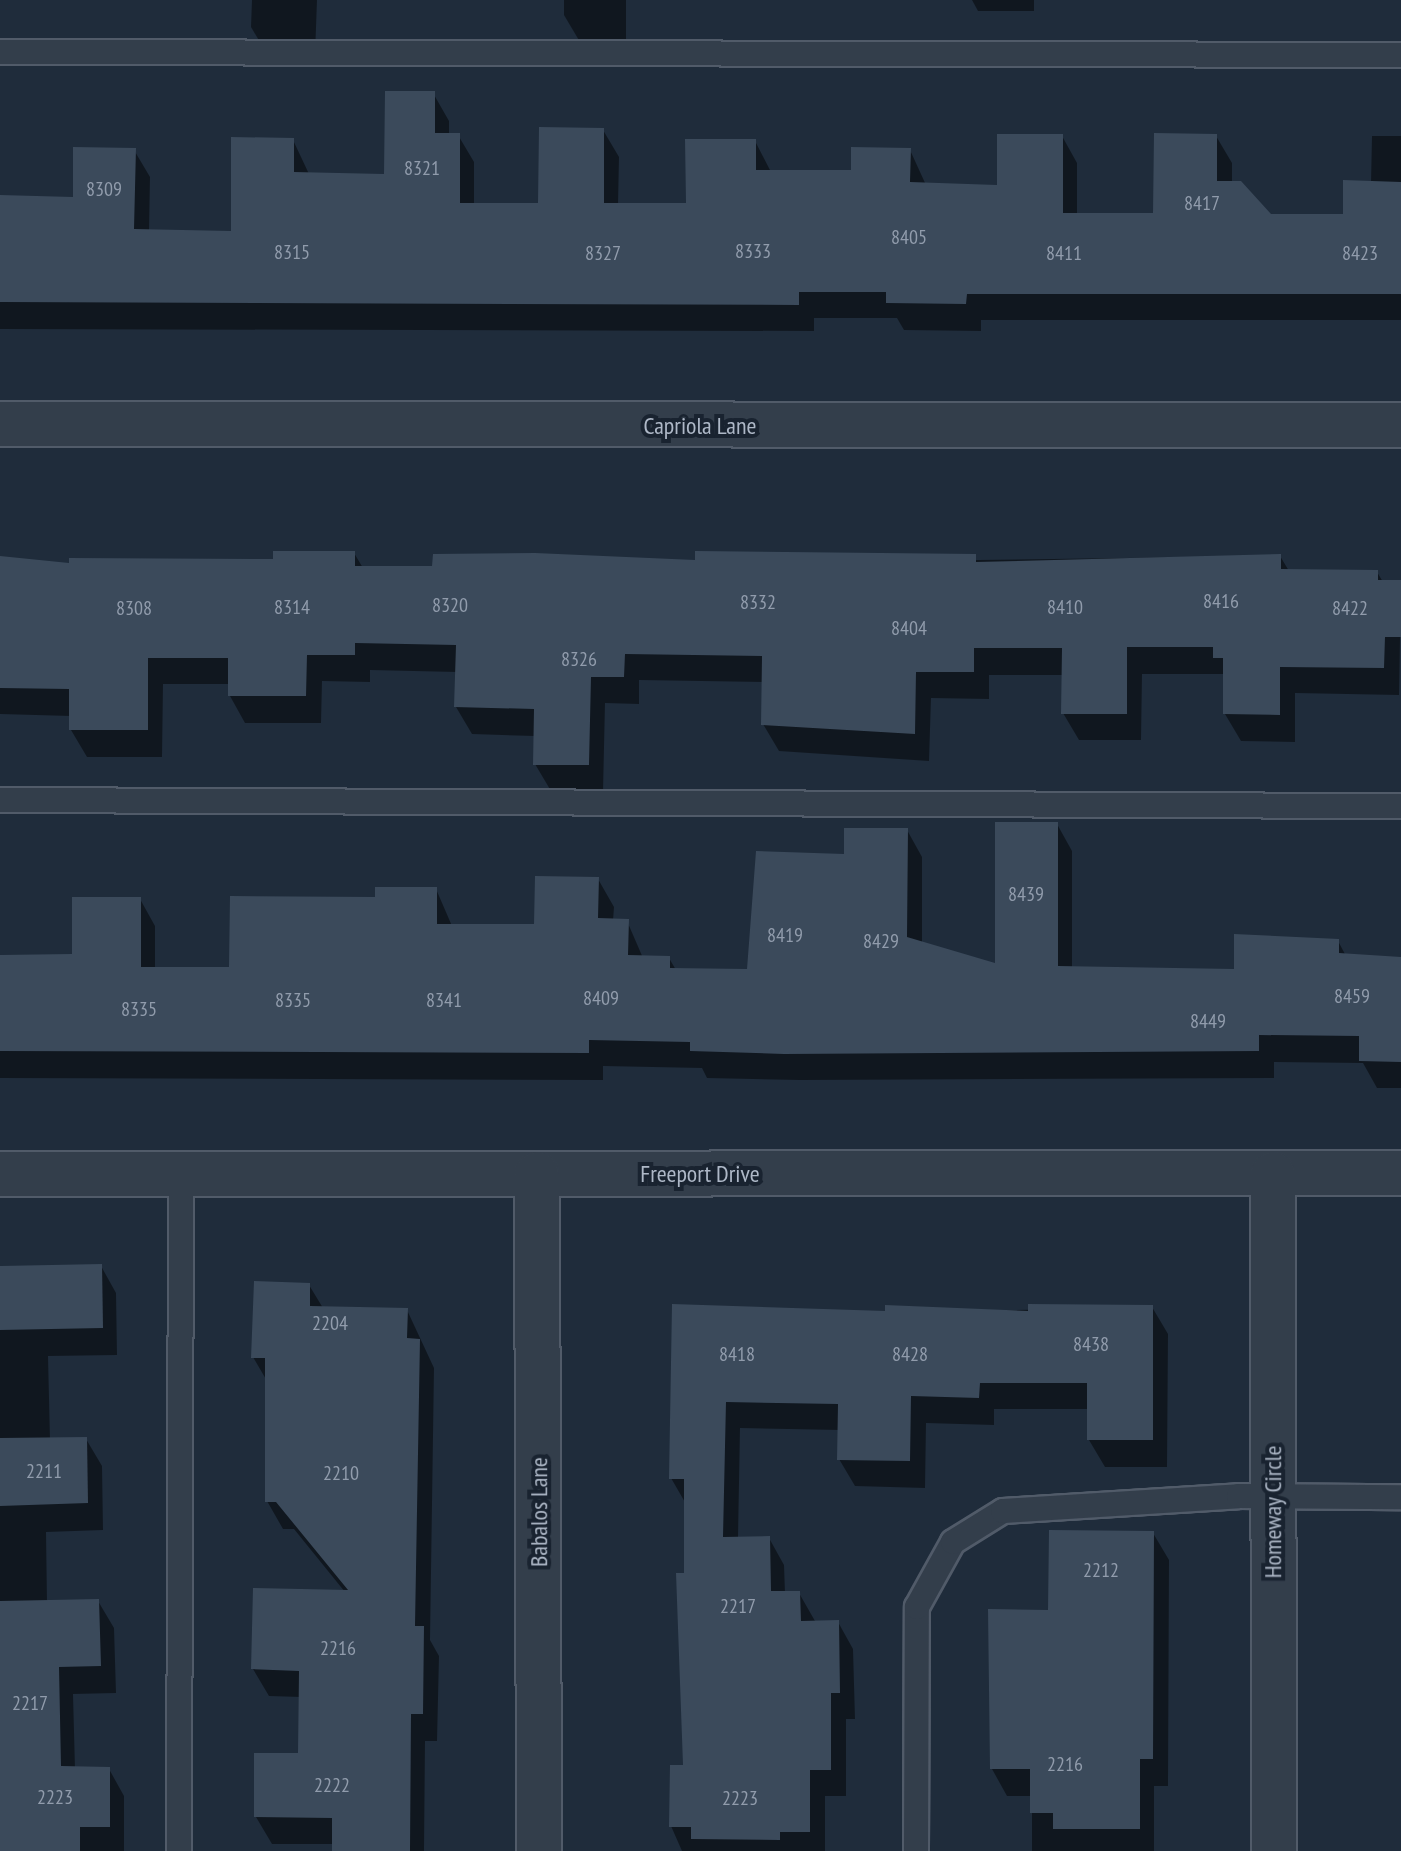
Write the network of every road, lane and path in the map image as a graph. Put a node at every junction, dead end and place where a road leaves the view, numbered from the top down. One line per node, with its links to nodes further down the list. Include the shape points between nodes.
1 (0, 52): 2 (lane)
2 (1401, 55)
3 (0, 424): 4 (street, Capriola Lane)
4 (1401, 425)
5 (0, 800): 6 (lane)
6 (1401, 806)
7 (1401, 1173): 11 (street, Freeport Drive)
8 (0, 1174): 9 (street, Freeport Drive)
9 (181, 1174): 10 (street, Freeport Drive); 14 (lane)
10 (537, 1174): 11 (street, Freeport Drive); 15 (street, Babalos Lane)
11 (1273, 1174): 12 (street, Homeway Circle)
12 (1273, 1496): 13 (lane); 16 (lane, via 1003,1511 953,1542 917,1607); 17 (street, Homeway Circle)
13 (1401, 1497)
14 (179, 1851)
15 (539, 1851)
16 (916, 1851)
17 (1274, 1851)

